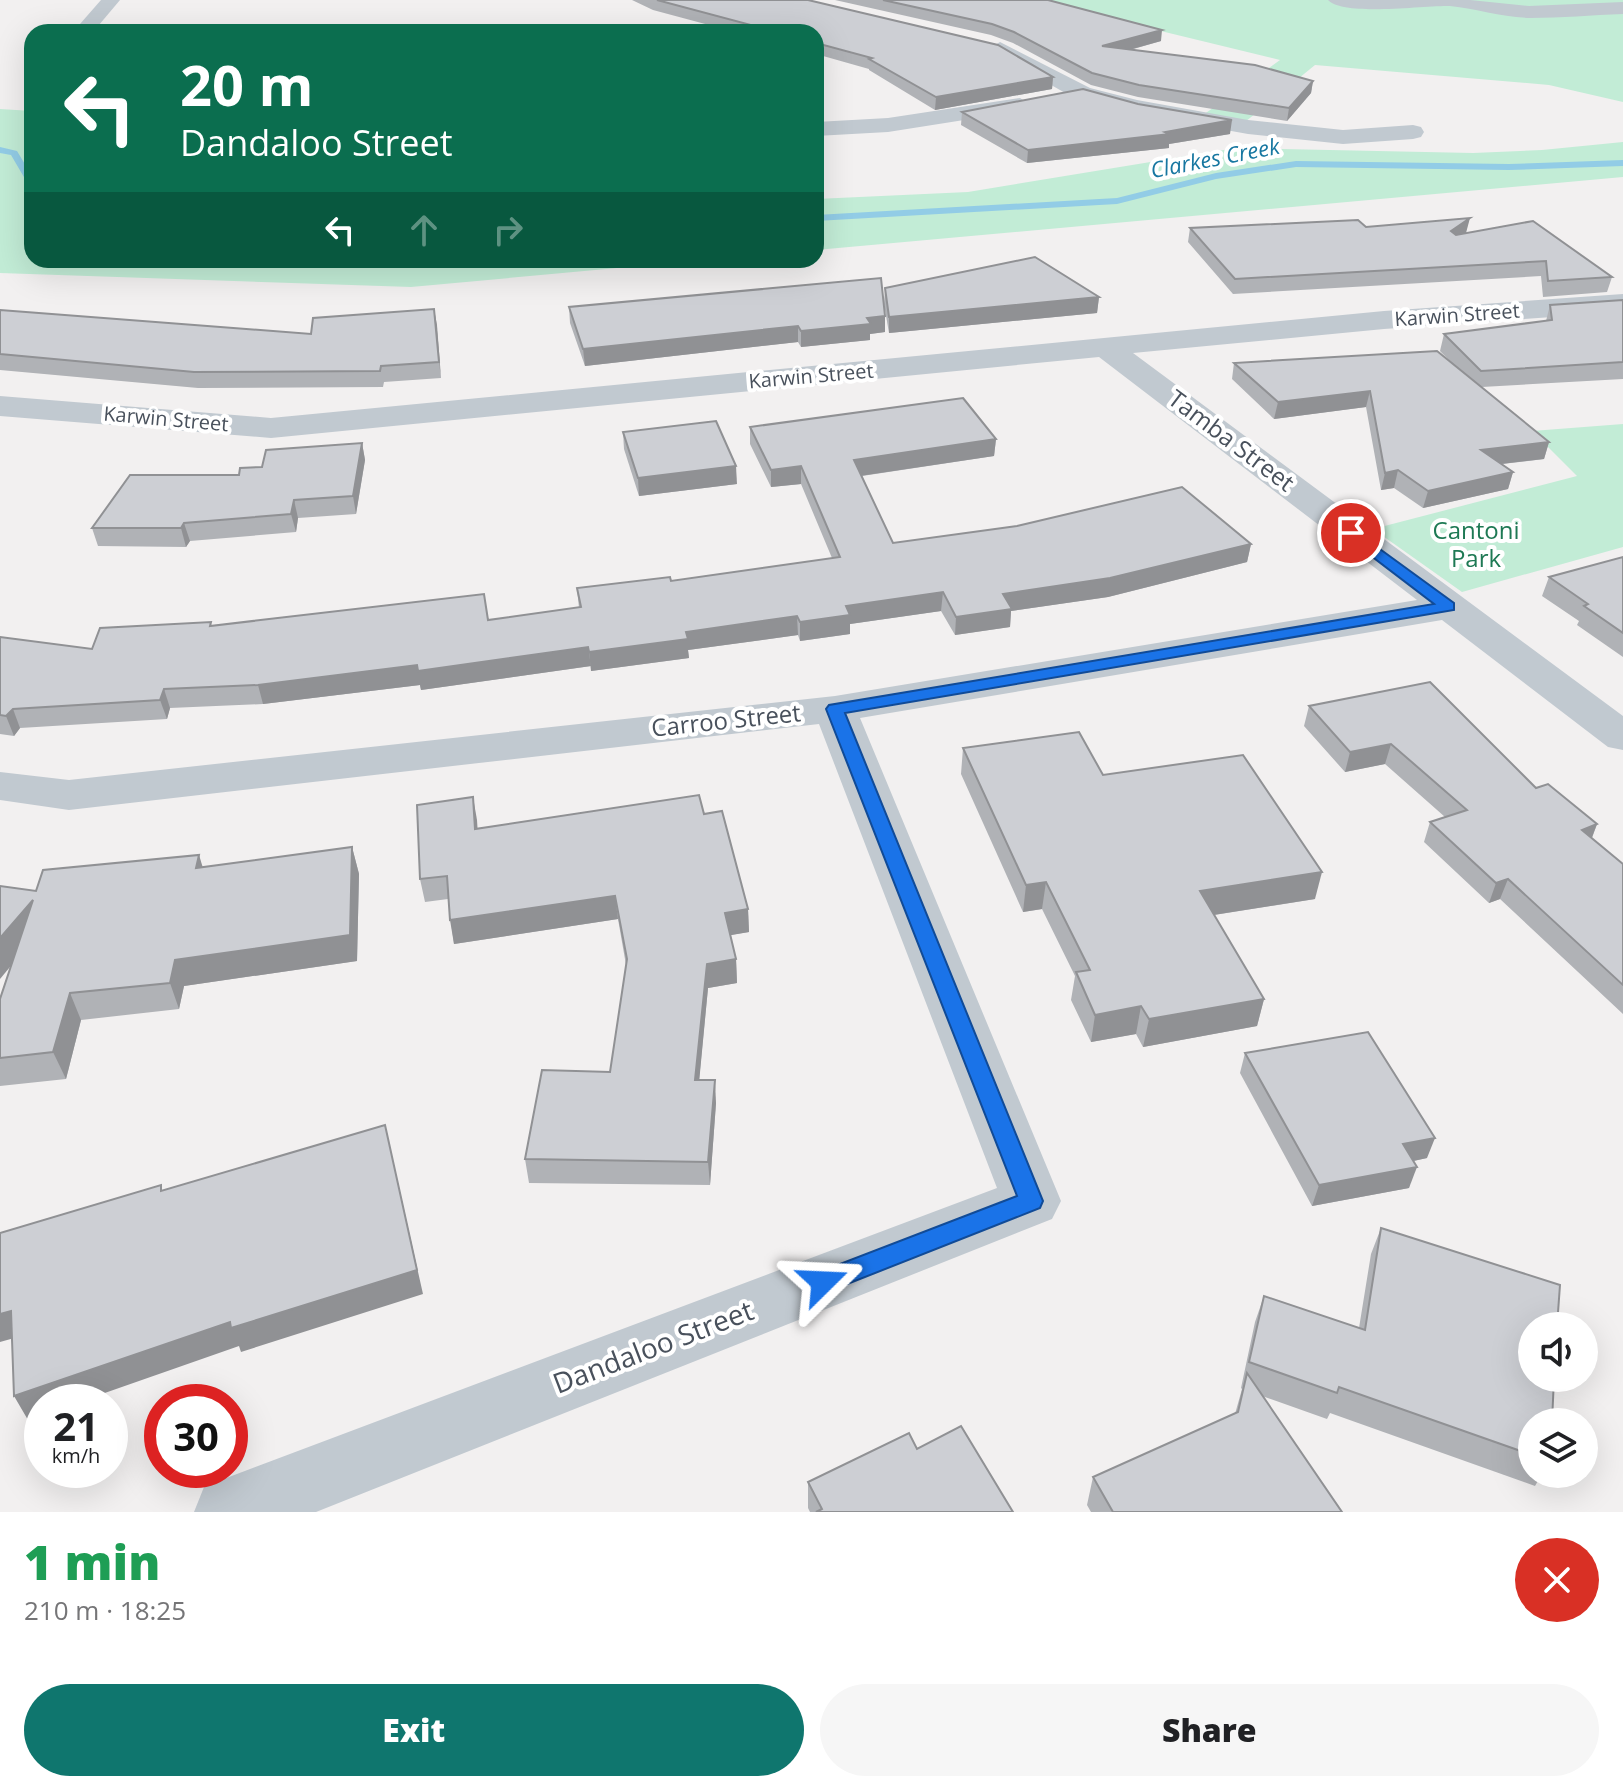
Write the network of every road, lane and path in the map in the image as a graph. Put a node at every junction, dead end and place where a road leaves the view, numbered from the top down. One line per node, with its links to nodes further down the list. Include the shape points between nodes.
1 (111, 0): 4 (street)
2 (1337, 0): 3 (street, via 1450,1 1529,12)
3 (1623, 8)
4 (90, 24)
5 (983, 42): 6 (street)
6 (1082, 93): 7 (street, via 933,120); 8 (street, via 1248,127 1343,137)
7 (824, 128)
8 (1413, 132)
9 (1623, 303): 10 (street, Karwin Street)
10 (1107, 348): 11 (street, Karwin Street, via 271,428); 12 (street, Tamba Street)
11 (0, 406)
12 (1448, 607): 13 (street, Carroo Street); 14 (street, Tamba Street)
13 (835, 709): 15 (street, Carroo Street, via 69,795); 16 (street, Dandaloo Street, via 1031,1201)
14 (1623, 737)
15 (0, 786)
16 (229, 1512)

